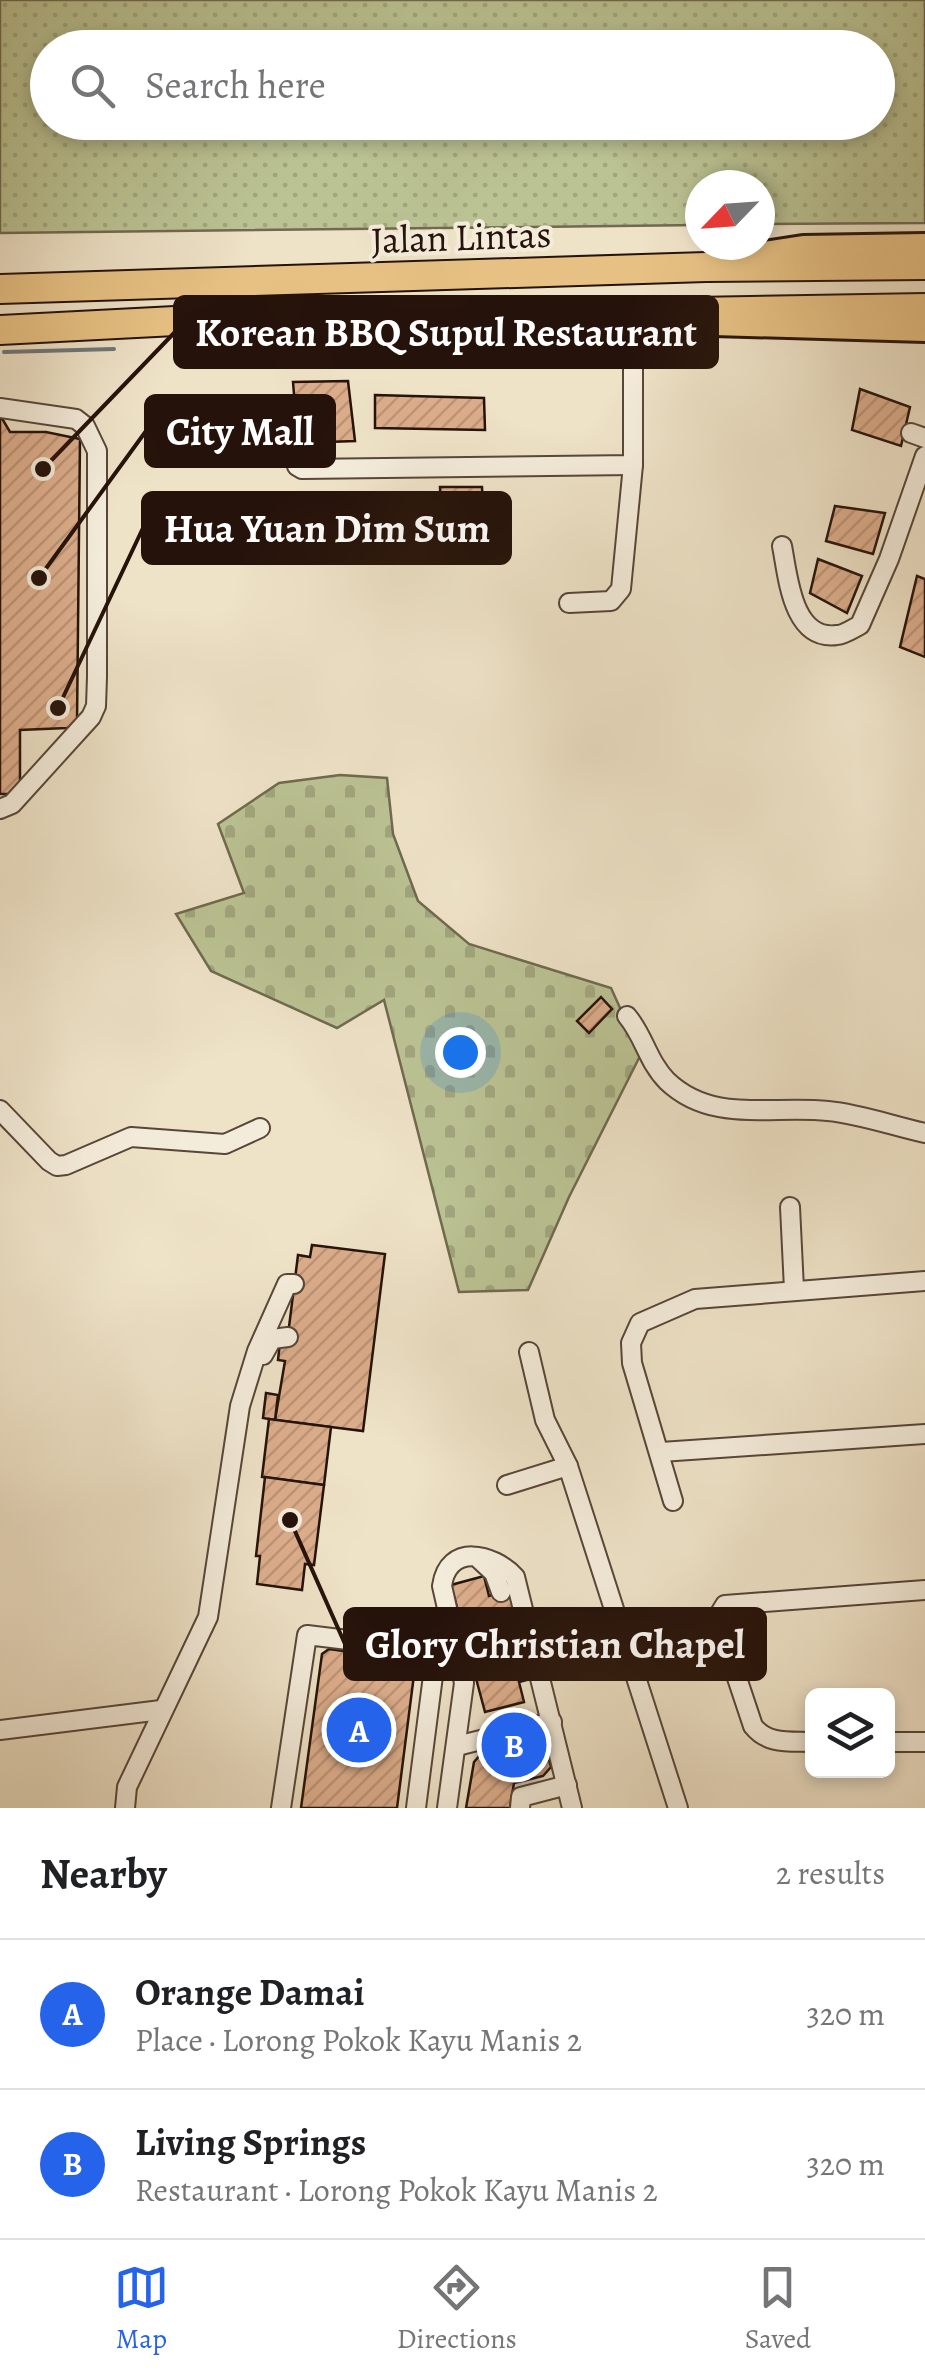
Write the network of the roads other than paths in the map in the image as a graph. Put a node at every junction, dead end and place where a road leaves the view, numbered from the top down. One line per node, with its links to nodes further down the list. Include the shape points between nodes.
1 (925, 244): 3 (main road, via 802,246)
2 (925, 265): 3 (highway, Jalan Lintas)
3 (706, 267): 4 (highway, Jalan Lintas)
4 (119, 286): 5 (highway, Jalan Lintas); 8 (highway, via 173,292 182,310)
5 (0, 289)
6 (925, 308): 7 (highway, Jalan Lintas)
7 (637, 312): 8 (highway, Jalan Lintas); 11 (main road, Jalan Lintas, via 686,323); 16 (street)
8 (175, 321): 9 (highway, Jalan Lintas)
9 (45, 328): 10 (highway, Jalan Lintas); 12 (street)
10 (0, 330)
11 (925, 330)
12 (0, 342)
13 (0, 408): 19 (street, via 76,420 97,451 96,706 12,804)
14 (295, 454): 16 (street, via 302,469)
15 (925, 456): 17 (street, via 860,625 836,636 812,629 793,604)
16 (633, 465): 18 (street, via 621,589 611,601)
17 (782, 546)
18 (569, 603)
19 (0, 809)
20 (627, 1016): 23 (street, via 665,1080 692,1100 726,1111 830,1111)
21 (0, 1110): 22 (street, via 57,1166 130,1137 225,1144)
22 (260, 1128)
23 (925, 1133)
24 (790, 1207): 27 (street)
25 (925, 1282): 27 (street)
26 (294, 1284): 30 (street, via 287,1284)
27 (794, 1290): 32 (street, via 695,1300 640,1323 632,1363)
28 (288, 1338): 30 (street, via 272,1338)
29 (529, 1352): 33 (street, via 545,1420)
30 (256, 1362): 39 (street, via 240,1406 208,1617)
31 (925, 1434): 32 (street)
32 (661, 1452): 35 (street)
33 (568, 1466): 34 (street); 53 (street)
34 (507, 1485)
35 (673, 1501)
36 (475, 1557): 38 (street, via 494,1572); 40 (street, via 505,1566 515,1577); 45 (street, via 452,1563 442,1586 464,1683)
37 (925, 1590): 42 (street, via 725,1605 717,1618 720,1634 753,1726 762,1737)
38 (502, 1592)
39 (161, 1710): 41 (street); 47 (street, via 127,1787)
40 (552, 1722): 45 (street); 46 (street)
41 (0, 1730)
42 (805, 1742)
43 (895, 1742): 44 (street)
44 (925, 1742)
45 (457, 1746): 50 (street)
46 (567, 1785): 51 (street, via 521,1797); 52 (street)
47 (125, 1808)
48 (281, 1808): 49 (street, via 307,1635 422,1649 434,1668)
49 (416, 1808)
50 (447, 1808)
51 (520, 1808)
52 (572, 1808)
53 (678, 1808)

